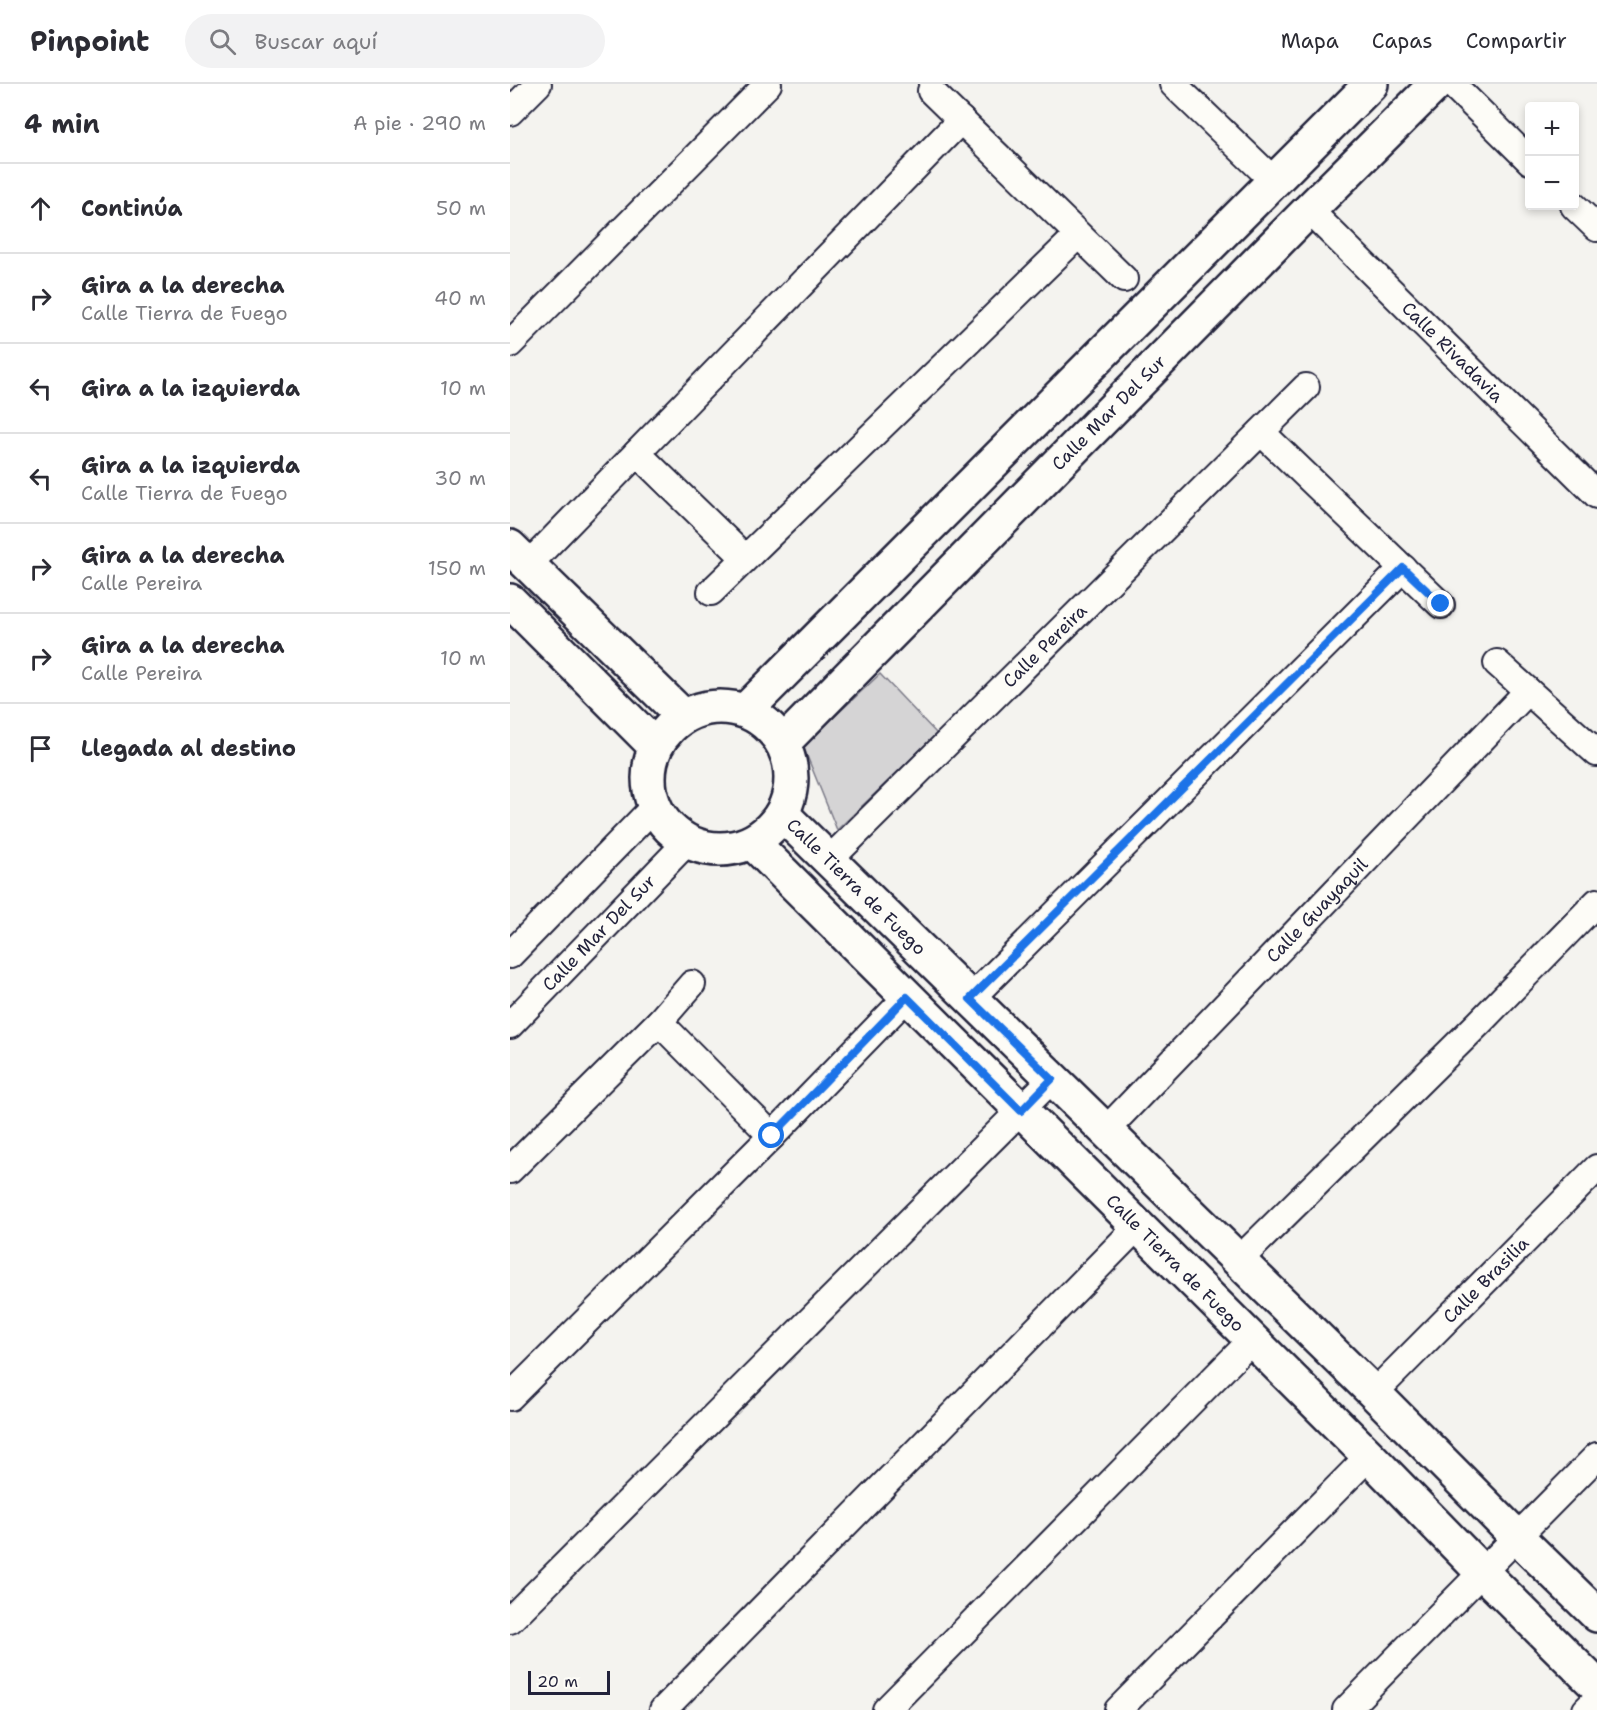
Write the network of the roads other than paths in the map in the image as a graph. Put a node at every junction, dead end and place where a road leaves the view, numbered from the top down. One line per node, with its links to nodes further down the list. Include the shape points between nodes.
1 (538, 84): 8 (street)
2 (768, 84): 17 (street)
3 (1173, 84): 11 (street)
4 (1371, 84): 11 (street)
5 (1436, 84): 12 (street, Calle Mar Del Sur)
6 (1452, 84): 10 (street)
7 (931, 91): 9 (street)
8 (510, 112)
9 (961, 120): 15 (street); 20 (street)
10 (1525, 156)
11 (1273, 180): 30 (street)
12 (1309, 210): 21 (street, Calle Rivadavia); 32 (street, Calle Mar Del Sur)
13 (1578, 210): 14 (street)
14 (1597, 228)
15 (1078, 235): 16 (street); 23 (street)
16 (1124, 279)
17 (510, 344)
18 (1306, 387): 19 (street, Calle Pereira)
19 (1261, 432): 24 (street); 39 (street, Calle Pereira)
20 (637, 453): 22 (street); 23 (street)
21 (1597, 495)
22 (519, 556): 31 (street)
23 (745, 558): 25 (street)
24 (1403, 568): 27 (street); 44 (street)
25 (711, 592)
26 (510, 601): 33 (street)
27 (1441, 604)
28 (1497, 663): 29 (street)
29 (1528, 691): 34 (street); 49 (street, Calle Guayaquil)
30 (746, 710): 31 (street, via 714,706); 32 (street, via 767,724)
31 (683, 716): 33 (street)
32 (783, 743): 36 (street, via 791,767 791,791)
33 (655, 746): 35 (street, via 648,777)
34 (1597, 753)
35 (654, 807): 37 (street, via 667,827); 41 (street)
36 (782, 814): 38 (street, via 770,831); 39 (street, Calle Tierra de Fuego)
37 (687, 842): 38 (street, via 720,850); 46 (street, Calle Mar Del Sur)
38 (752, 842): 43 (street, Calle Tierra de Fuego)
39 (829, 860): 44 (street, Calle Tierra de Fuego)
40 (1597, 902): 54 (street)
41 (510, 955)
42 (692, 984): 45 (street)
43 (907, 997): 48 (street, Calle Tierra de Fuego); 50 (street)
44 (970, 999): 47 (street, Calle Tierra de Fuego)
45 (658, 1022): 50 (street); 52 (street)
46 (510, 1024)
47 (1052, 1079): 48 (street); 49 (street, Calle Tierra de Fuego)
48 (1021, 1111): 53 (street, Calle Tierra de Fuego); 63 (street)
49 (1105, 1131): 54 (street, Calle Tierra de Fuego)
50 (772, 1136): 57 (street)
51 (1597, 1168): 56 (street, Calle Brasilia)
52 (510, 1170)
53 (1137, 1227): 55 (street, Calle Tierra de Fuego); 66 (street)
54 (1239, 1262): 56 (street, Calle Tierra de Fuego)
55 (1252, 1340): 58 (street, Calle Tierra de Fuego); 67 (street)
56 (1374, 1393): 60 (street, Calle Tierra de Fuego)
57 (510, 1397)
58 (1369, 1456): 61 (street, Calle Tierra de Fuego); 68 (street)
59 (1597, 1456): 60 (street)
60 (1518, 1538): 61 (street); 62 (street, Calle Tierra de Fuego)
61 (1483, 1573): 64 (street, Calle Tierra de Fuego); 69 (street)
62 (1597, 1615)
63 (510, 1620)
64 (1597, 1686)
65 (1597, 1699): 70 (street)
66 (663, 1710)
67 (886, 1710)
68 (1118, 1710)
69 (1346, 1710)
70 (1586, 1710)

